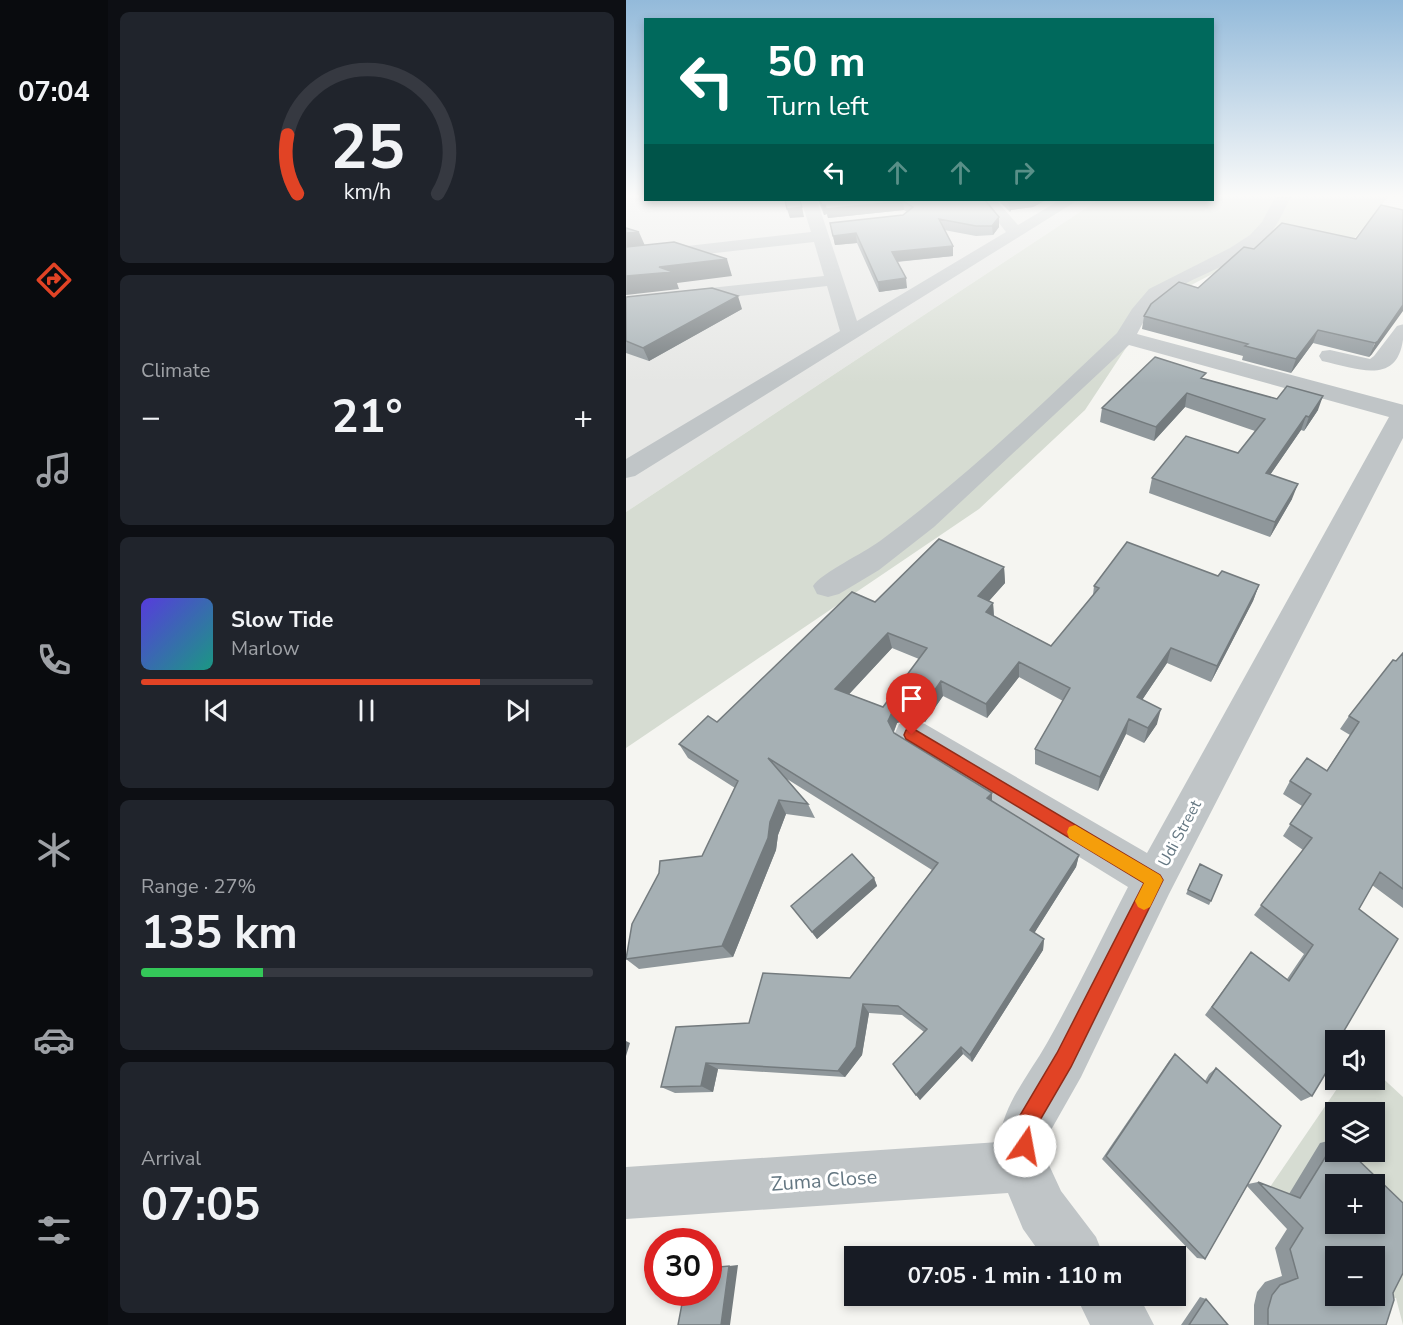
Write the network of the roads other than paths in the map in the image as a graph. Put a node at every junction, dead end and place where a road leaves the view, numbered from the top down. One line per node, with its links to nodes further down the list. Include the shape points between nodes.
1 (827, 259): 4 (street)
2 (973, 259): 7 (street)
3 (1223, 259): 8 (street, via 1156,293)
4 (834, 280): 5 (street); 7 (street)
5 (626, 303)
6 (1403, 330): 9 (street, via 1382,361 1373,366)
7 (851, 332): 11 (street)
8 (1125, 337): 10 (street); 12 (street, via 902,538 872,563)
9 (1330, 356)
10 (1403, 413): 14 (street, Udi Street)
11 (626, 470)
12 (828, 586)
13 (912, 735): 14 (street)
14 (1154, 880): 15 (street, Udi Street, via 1064,1060 1026,1125)
15 (1023, 1166): 16 (street, Zuma Close); 17 (street, Udi Street, via 1042,1210)
16 (626, 1193)
17 (1068, 1246)
18 (1111, 1306): 19 (street)
19 (1124, 1325)

